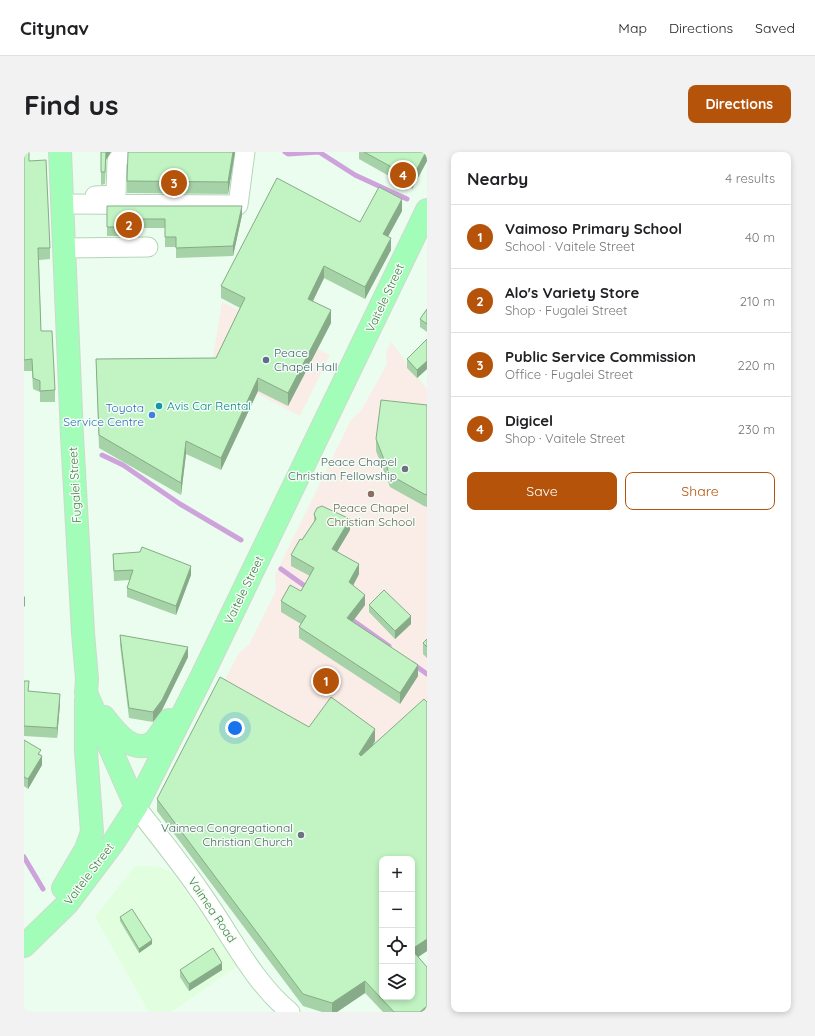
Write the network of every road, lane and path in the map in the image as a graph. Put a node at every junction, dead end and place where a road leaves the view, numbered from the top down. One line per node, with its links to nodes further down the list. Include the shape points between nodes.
1 (60, 152): 4 (main road, Fugalei Street)
2 (124, 152): 4 (street, via 117,161 116,195)
3 (245, 152): 4 (street, via 238,205)
4 (63, 200): 7 (main road, Fugalei Street)
5 (427, 210): 8 (main road, Vaitele Street)
6 (148, 247): 7 (street)
7 (65, 248): 9 (main road, Fugalei Street)
8 (201, 678): 9 (main road, via 152,743 141,746 118,735); 10 (main road, Vaitele Street)
9 (86, 693): 10 (main road, Fugalei Street); 11 (main road, via 86,751 92,832 70,878)
10 (136, 807): 12 (main road, Vaitele Street, via 113,843 67,904); 13 (street, Vaimea Road, via 200,890 260,982)
11 (24, 940)
12 (24, 946)
13 (290, 1012)

